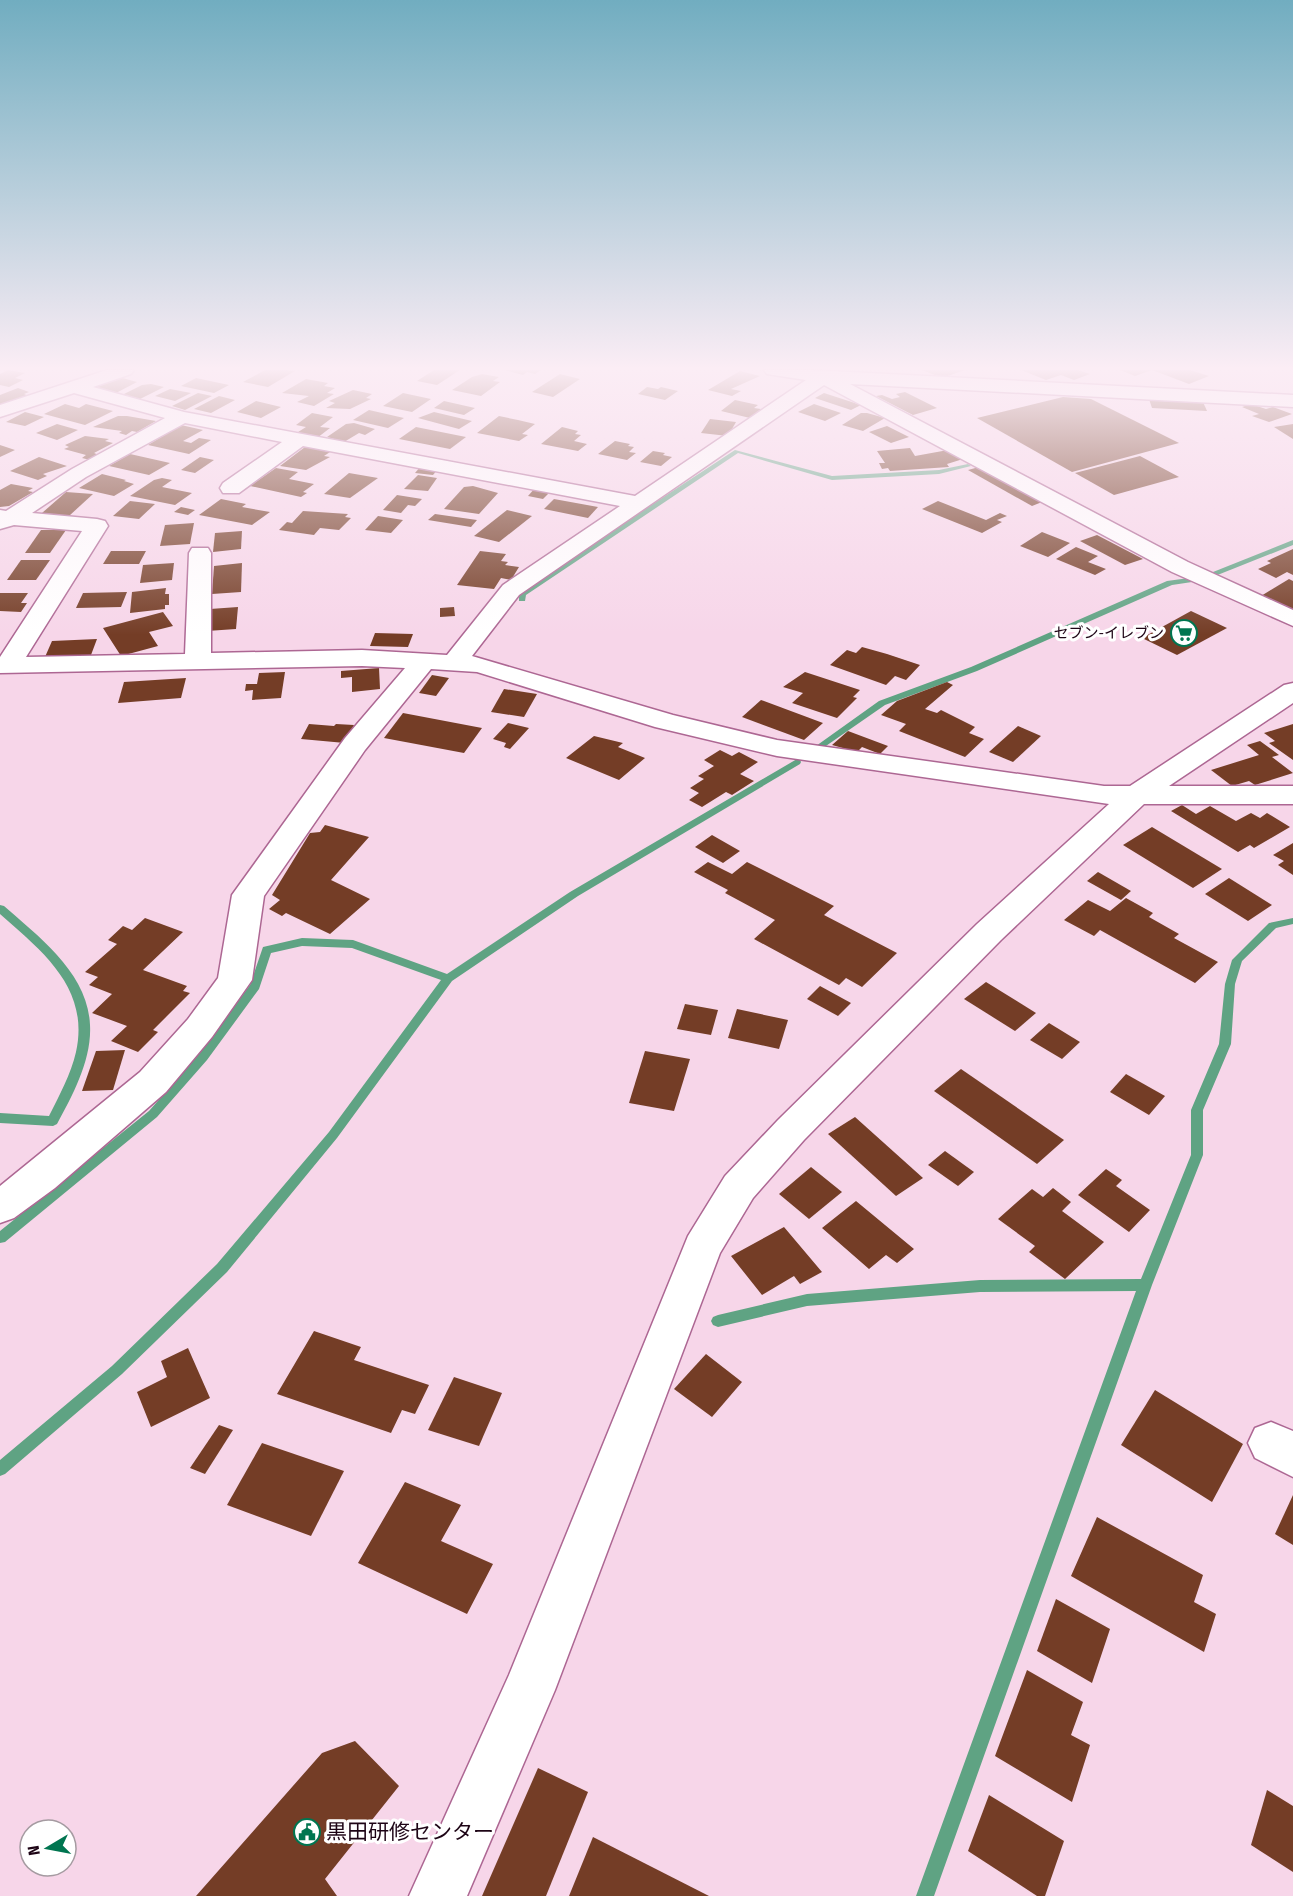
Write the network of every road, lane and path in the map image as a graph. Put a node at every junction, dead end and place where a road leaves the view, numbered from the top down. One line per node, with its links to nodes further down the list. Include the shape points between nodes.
1 (106, 458): 8 (street)
2 (272, 458): 6 (street)
3 (405, 458): 7 (street)
4 (705, 458): 7 (street)
5 (976, 458): 10 (street, via 1180,567)
6 (231, 488)
7 (640, 503): 11 (street, via 511,590)
8 (3, 520): 13 (street, via 98,526)
9 (200, 553): 12 (street)
10 (1293, 619)
11 (440, 660): 12 (street); 15 (street, via 479,664 665,721 777,748 1104,795); 17 (street, via 355,744 248,895 235,980 200,1028 153,1082)
12 (198, 662): 13 (street)
13 (4, 665)
14 (1293, 691): 15 (street)
15 (1136, 795): 16 (street); 18 (street, via 988,932 739,1187 702,1248 529,1690)
16 (1293, 795)
17 (0, 1207)
18 (438, 1896)

